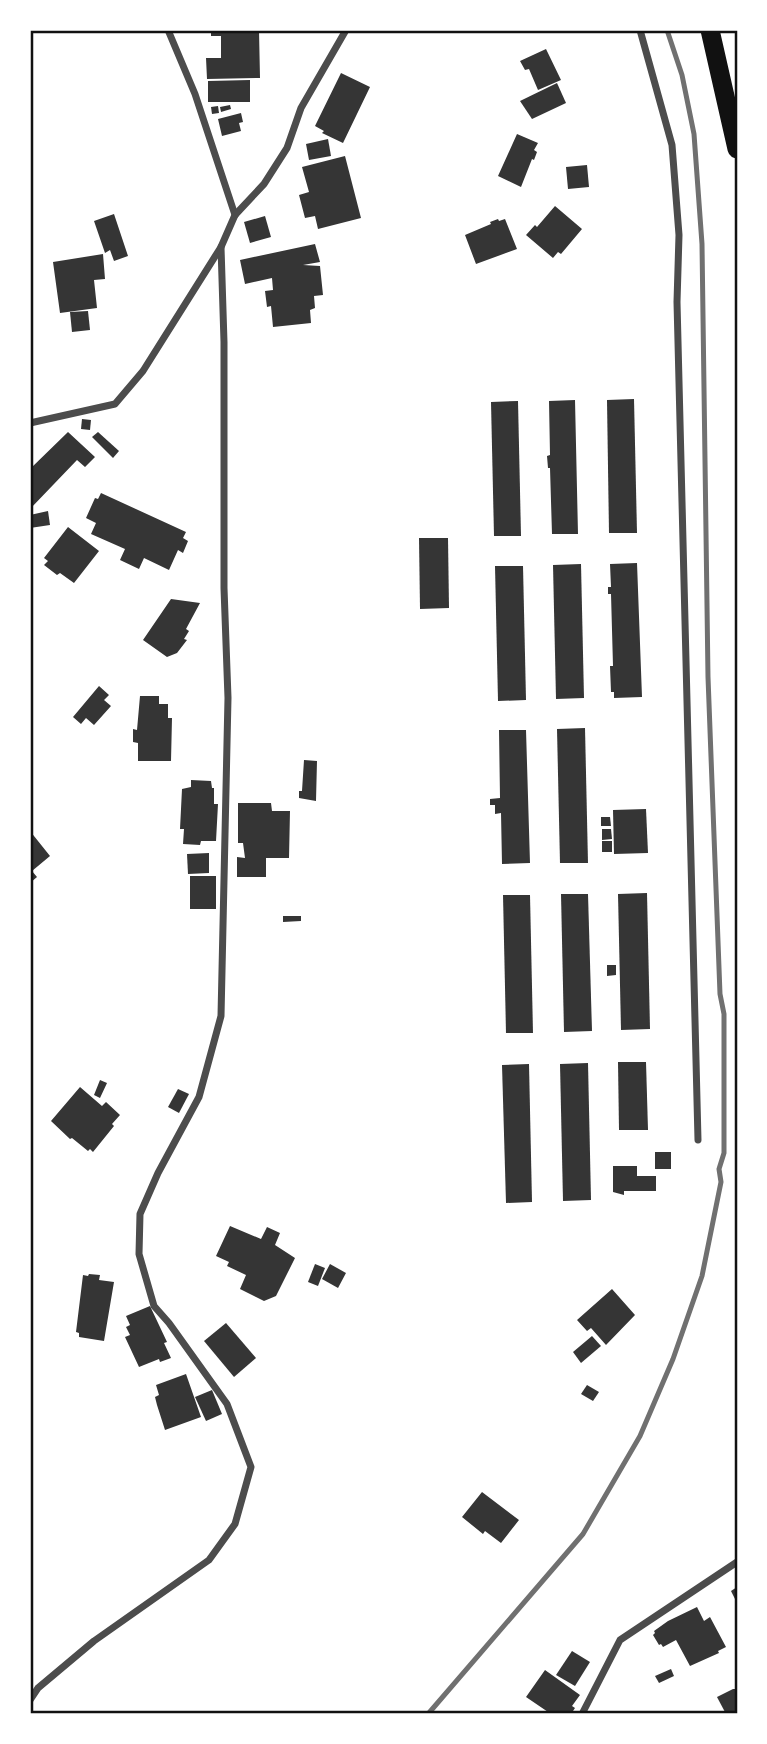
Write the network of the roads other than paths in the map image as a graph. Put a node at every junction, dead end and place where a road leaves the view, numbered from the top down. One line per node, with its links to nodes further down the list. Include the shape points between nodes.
1 (168, 30): 6 (street, via 195,94)
2 (346, 30): 6 (street, via 301,108 287,148 264,184)
3 (639, 30): 9 (street, via 672,145 679,235)
4 (710, 30): 5 (highway)
5 (737, 149)
6 (235, 215): 7 (street)
7 (221, 247): 8 (street, via 143,371 116,404); 11 (street, via 228,698 222,1016 199,1097 140,1214 139,1254 154,1306 227,1404 251,1468 235,1524 209,1560 94,1641)
8 (30, 423)
9 (698, 1140)
10 (737, 1562): 12 (street, via 620,1640)
11 (30, 1700)
12 (582, 1714)

